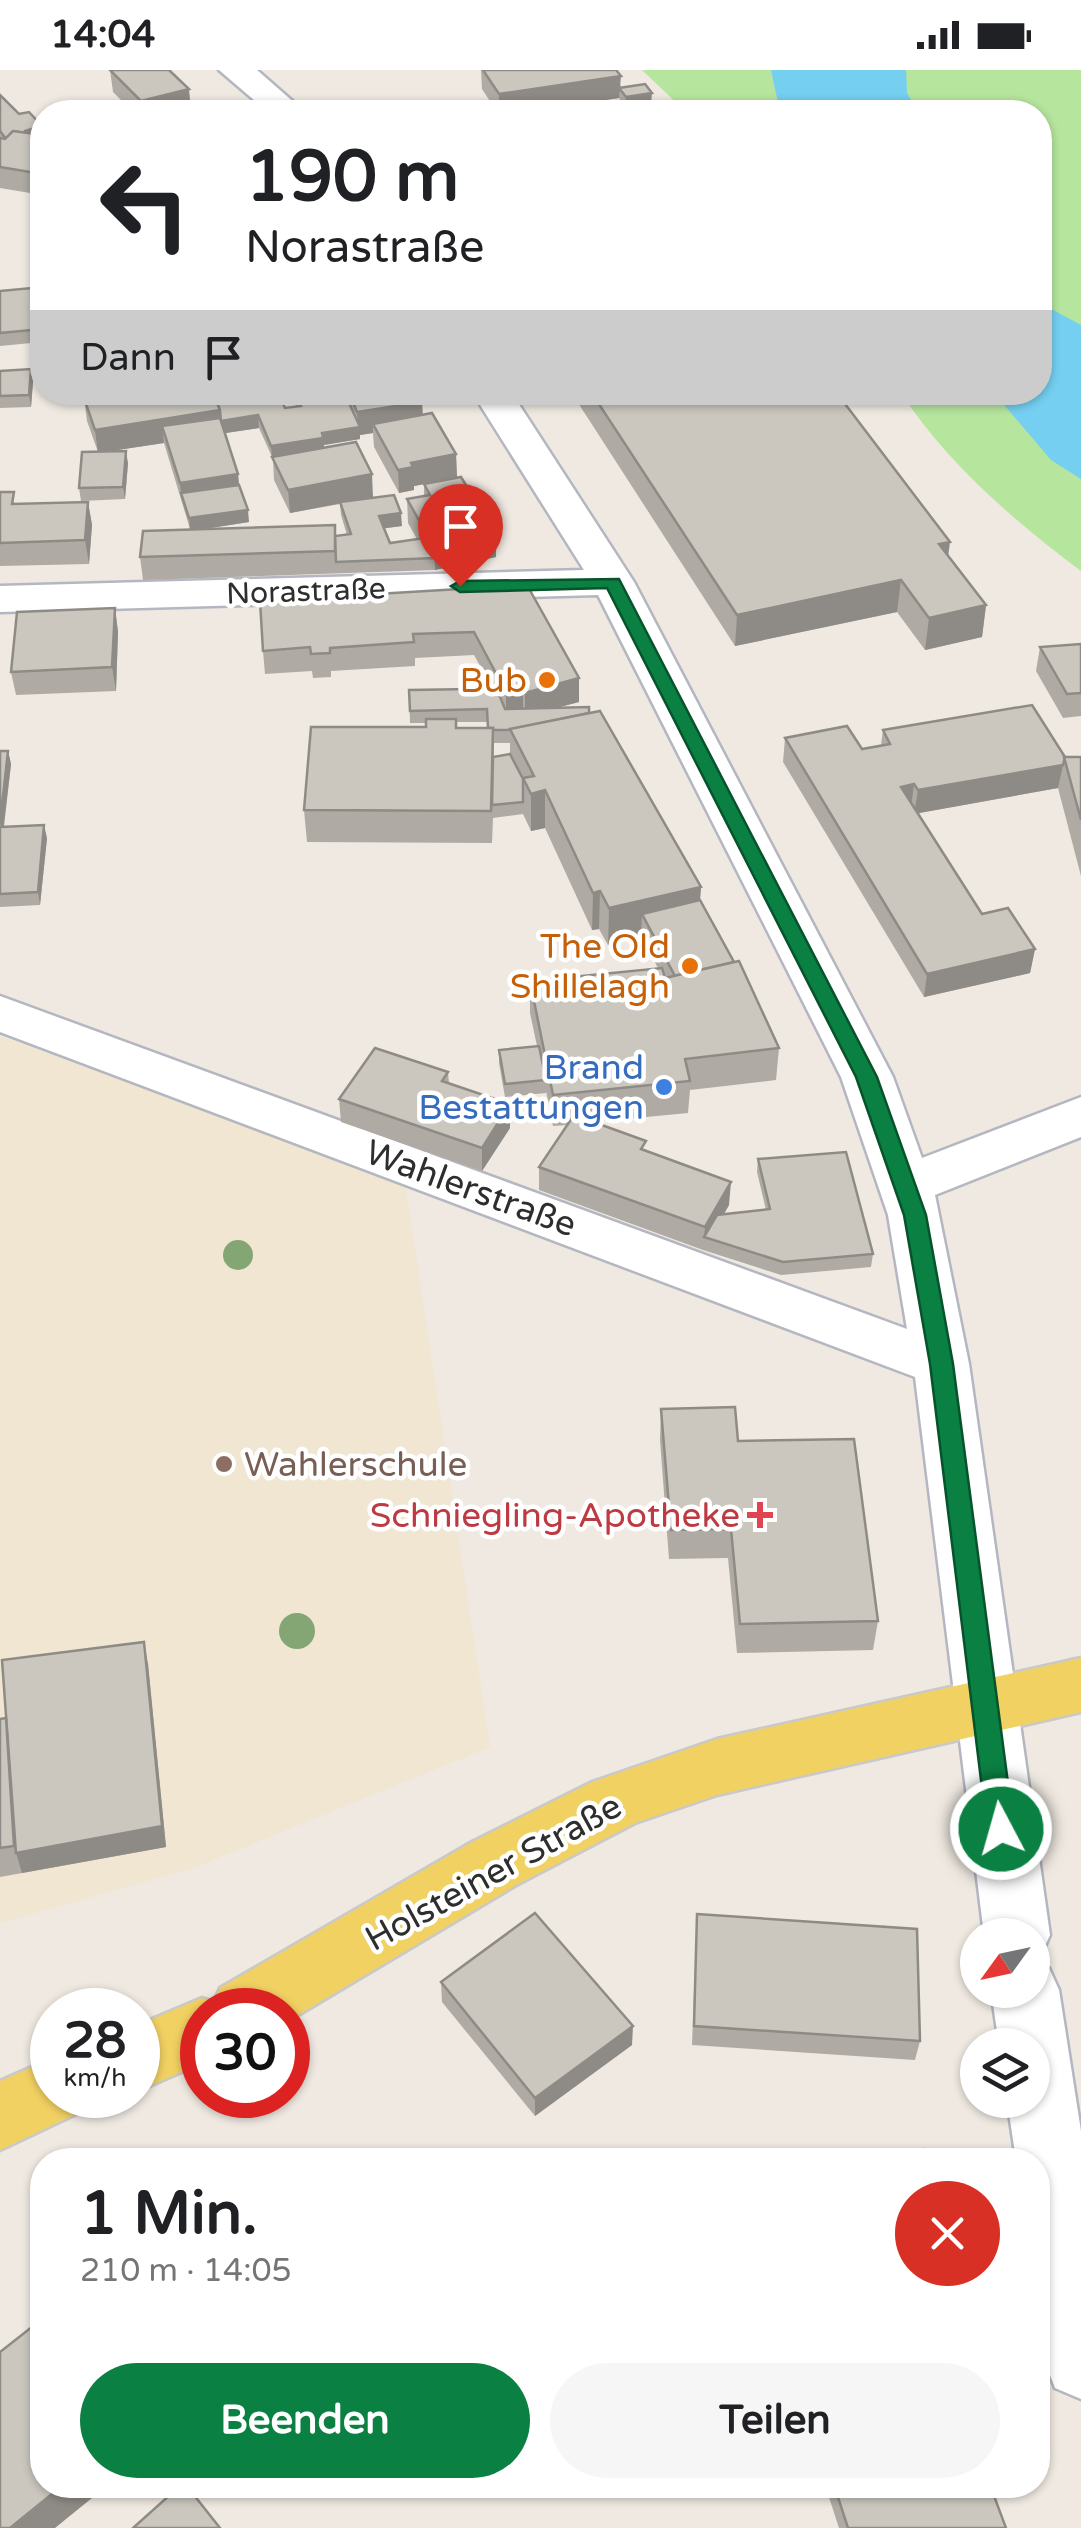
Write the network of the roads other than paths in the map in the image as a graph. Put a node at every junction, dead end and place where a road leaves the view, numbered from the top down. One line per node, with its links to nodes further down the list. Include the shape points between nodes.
1 (236, 70): 2 (street)
2 (273, 100)
3 (499, 405): 4 (street)
4 (613, 582): 5 (street, Norastraße); 8 (street, via 867,1077)
5 (0, 599)
6 (0, 1013): 9 (street, Wahlerstraße)
7 (1081, 1116): 8 (street)
8 (905, 1186): 9 (street)
9 (942, 1364): 11 (street)
10 (1081, 1686): 11 (main road)
11 (987, 1707): 12 (street); 13 (main road, Holsteiner Straße, via 717,1767 615,1802 495,1863)
12 (1015, 1918)
13 (282, 1988)
14 (1028, 2008): 19 (street)
15 (30, 2093): 16 (main road)
16 (0, 2096)
17 (30, 2101): 18 (main road)
18 (0, 2116)
19 (1049, 2148)
20 (1050, 2156): 21 (street)
21 (1081, 2362)

